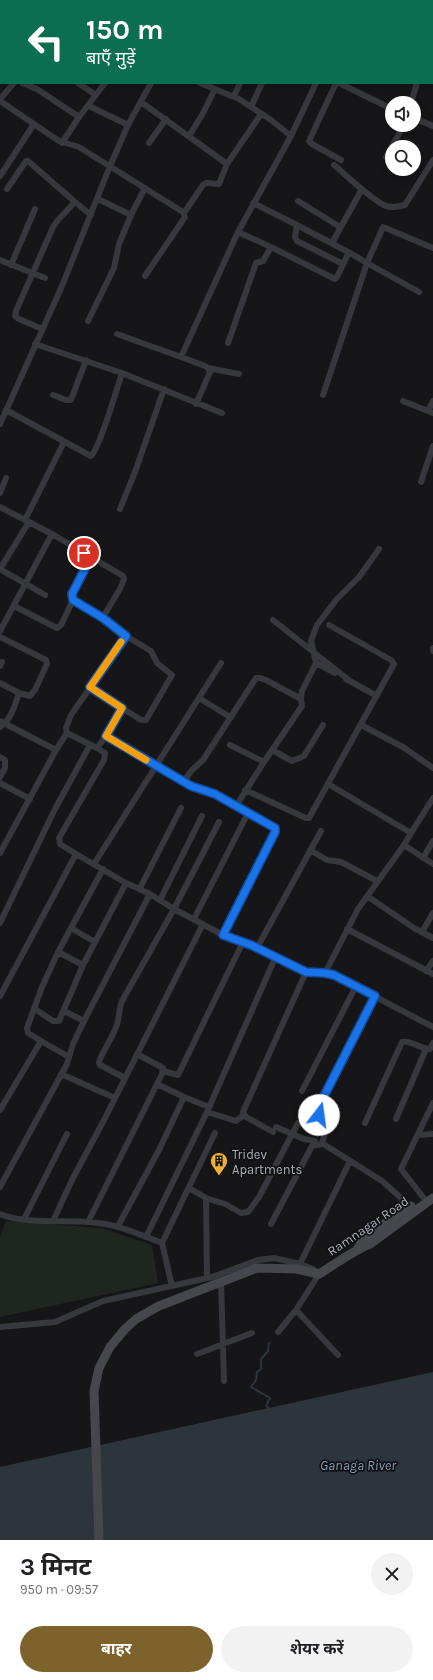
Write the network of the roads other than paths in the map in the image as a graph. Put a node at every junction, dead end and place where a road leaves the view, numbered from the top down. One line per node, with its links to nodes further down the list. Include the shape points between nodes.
1 (13, 84): 17 (street)
2 (24, 84): 23 (street, via 37,89)
3 (80, 84): 14 (street)
4 (104, 84): 14 (street)
5 (150, 84): 18 (street)
6 (202, 84): 13 (street)
7 (240, 84): 15 (street)
8 (262, 84): 21 (street)
9 (316, 84): 30 (street)
10 (336, 84): 33 (street, via 309,141)
11 (341, 84): 20 (street)
12 (417, 84): 16 (street)
13 (215, 89): 15 (street); 29 (street)
14 (96, 95): 19 (street)
15 (234, 96): 21 (street)
16 (413, 96)
17 (0, 100): 26 (street)
18 (141, 102): 24 (street); 27 (street)
19 (89, 106): 23 (street); 27 (street)
20 (385, 106)
21 (251, 107): 22 (street)
22 (261, 114): 30 (street); 35 (street)
23 (79, 117): 31 (street)
24 (166, 119): 29 (street); 32 (street)
25 (421, 121): 28 (street)
26 (34, 124): 31 (street); 38 (street)
27 (128, 125): 37 (street)
28 (433, 126)
29 (189, 136): 35 (street)
30 (291, 136): 45 (street)
31 (62, 143): 37 (street, via 79,147)
32 (149, 143)
33 (341, 160)
34 (433, 160): 41 (street, via 404,205 397,208 386,206)
35 (227, 164): 47 (street, via 219,184 206,183)
36 (334, 165): 41 (street)
37 (110, 166): 39 (street); 42 (street)
38 (0, 176)
39 (145, 188): 47 (street); 49 (street)
40 (7, 189): 44 (street, via 28,161)
41 (362, 189): 51 (street)
42 (98, 199): 48 (street); 49 (street)
43 (298, 201): 51 (street)
44 (74, 202): 48 (street); 61 (street, via 56,224)
45 (253, 203): 50 (street); 52 (street)
46 (35, 209): 60 (street)
47 (184, 213): 62 (street, via 184,217)
48 (91, 215): 66 (street)
49 (131, 215): 65 (street, via 117,250 116,264)
50 (297, 225): 53 (street); 59 (street, via 297,241)
51 (340, 228): 53 (street)
52 (238, 232): 54 (street); 70 (street)
53 (332, 243): 56 (street)
54 (271, 248): 59 (street, via 335,279); 68 (street, via 263,261 256,263)
55 (433, 248): 58 (street, via 383,227)
56 (350, 253): 58 (street); 59 (street)
57 (0, 260): 60 (street)
58 (367, 263): 64 (street); 77 (street)
59 (344, 264)
60 (11, 265): 61 (street)
61 (34, 273): 63 (street); 66 (street, via 15,316)
62 (145, 276)
63 (45, 278)
64 (419, 292)
65 (88, 321)
66 (42, 329): 69 (street)
67 (117, 334): 70 (street)
68 (228, 343)
69 (36, 344): 71 (street); 81 (street)
70 (181, 357): 72 (street)
71 (86, 360): 73 (street); 76 (street, via 71,400)
72 (208, 368): 74 (street); 80 (street, via 208,378)
73 (122, 373): 75 (street); 85 (street, via 93,454 90,456)
74 (239, 374)
75 (164, 389): 80 (street); 91 (street)
76 (53, 395)
77 (323, 395)
78 (402, 401): 82 (street)
79 (433, 401): 82 (street)
80 (196, 404): 83 (street)
81 (6, 410): 84 (street); 85 (street)
82 (431, 412)
83 (222, 413)
84 (0, 424)
85 (64, 442): 92 (street)
86 (433, 446): 88 (street)
87 (6, 478): 89 (street)
88 (421, 482)
89 (0, 492)
90 (0, 507): 92 (street)
91 (120, 509)
92 (27, 521): 93 (street); 96 (street)
93 (52, 534): 95 (street); 97 (street)
94 (379, 549): 107 (street, via 359,577 336,600 317,625 311,642)
95 (91, 557): 99 (street, via 72,594); 101 (street, via 124,578)
96 (0, 570): 97 (street)
97 (26, 585): 98 (street); 100 (street)
98 (45, 595)
99 (73, 600): 100 (street, via 57,628); 101 (street)
100 (14, 606): 104 (street)
101 (103, 618): 105 (street)
102 (273, 620): 107 (street)
103 (328, 625): 114 (street, via 394,664)
104 (0, 631)
105 (126, 636): 112 (street); 117 (street, via 151,651 157,663 172,675 146,720 141,720)
106 (0, 637): 113 (street, via 47,662 32,695)
107 (314, 652): 108 (street); 110 (street)
108 (316, 663): 110 (street); 116 (street, via 302,691)
109 (221, 664): 115 (street)
110 (350, 681): 114 (street)
111 (0, 683): 113 (street)
112 (90, 687): 117 (street); 122 (street, via 71,715 66,728)
113 (20, 693): 119 (street)
114 (377, 696): 121 (street)
115 (199, 698): 118 (street); 131 (street)
116 (301, 699): 118 (street, via 266,680 256,678); 128 (street, via 302,706)
117 (122, 708): 123 (street)
118 (230, 717): 134 (street, via 203,760)
119 (2, 724): 127 (street)
120 (323, 725): 128 (street, via 304,756 292,761)
121 (361, 725): 132 (street, via 403,747); 136 (street)
122 (67, 733): 124 (street); 127 (street)
123 (106, 736): 126 (street); 131 (street)
124 (90, 744): 126 (street); 165 (street)
125 (230, 745): 130 (street)
126 (97, 748): 151 (street, via 105,754 104,760 59,838 60,844)
127 (56, 750): 139 (street)
128 (272, 750): 130 (street)
129 (0, 757): 133 (street, via 5,760 5,764)
130 (264, 762): 137 (street)
131 (157, 766): 134 (street); 153 (street)
132 (433, 768)
133 (0, 777)
134 (184, 782): 140 (street, via 215,794)
135 (0, 783): 139 (street)
136 (328, 784): 137 (street, via 310,817 306,818); 146 (street)
137 (245, 790): 140 (street)
138 (433, 798): 146 (street)
139 (30, 799): 150 (street)
140 (236, 806): 142 (street)
141 (181, 808): 158 (street)
142 (248, 813): 164 (street); 170 (street, via 276,830)
143 (202, 816): 161 (street)
144 (219, 822): 162 (street)
145 (321, 831): 149 (street)
146 (411, 833): 148 (street)
147 (433, 841): 152 (street)
148 (404, 845): 152 (street); 156 (street)
149 (310, 850): 156 (street, via 327,860 341,862); 174 (street)
150 (0, 853)
151 (76, 854): 153 (street); 184 (street)
152 (423, 858): 154 (street)
153 (94, 864): 155 (street)
154 (433, 864)
155 (103, 869): 157 (street); 167 (street)
156 (377, 881): 160 (street)
157 (126, 883): 158 (street); 172 (street)
158 (140, 888): 159 (street)
159 (150, 894): 161 (street); 188 (street)
160 (367, 896): 168 (street); 169 (street)
161 (160, 900): 162 (street)
162 (174, 909): 164 (street); 196 (street, via 122,1001 116,1028 100,1059 100,1066)
163 (433, 913): 169 (street)
164 (194, 919): 166 (street)
165 (0, 923)
166 (203, 924): 170 (street); 192 (street)
167 (71, 928): 172 (street); 175 (street)
168 (347, 930): 179 (street); 181 (street)
169 (422, 932): 171 (street)
170 (223, 935): 173 (street)
171 (433, 938)
172 (95, 942): 178 (street)
173 (243, 942): 174 (street); 194 (street, via 178,1076)
174 (257, 948): 176 (street)
175 (58, 952): 178 (street); 186 (street)
176 (276, 956): 180 (street); 203 (street)
177 (433, 961): 179 (street)
178 (83, 965): 187 (street)
179 (426, 971): 182 (street)
180 (306, 972): 181 (street); 205 (street, via 243,1112)
181 (325, 973): 183 (street)
182 (433, 974)
183 (356, 986): 185 (street); 198 (street)
184 (0, 996)
185 (375, 996): 189 (street); 215 (street, via 321,1102 318,1111 327,1127)
186 (34, 1009): 187 (street, via 57,1022); 190 (street, via 26,1031)
187 (64, 1011): 188 (street)
188 (84, 1021): 193 (street)
189 (433, 1027)
190 (41, 1041): 193 (street); 201 (street)
191 (431, 1047): 206 (street); 208 (street, via 402,1042)
192 (137, 1054): 194 (street, via 159,1065); 196 (street)
193 (69, 1057): 195 (street)
194 (163, 1071): 197 (street)
195 (61, 1074): 200 (street); 217 (street)
196 (125, 1078): 200 (street)
197 (157, 1084): 199 (street); 226 (street)
198 (302, 1091)
199 (184, 1097): 203 (street); 228 (street)
200 (115, 1098): 225 (street)
201 (2, 1100): 204 (street)
202 (433, 1103): 213 (street)
203 (208, 1109): 205 (street, via 236,1121); 229 (street)
204 (0, 1110)
205 (244, 1115): 211 (street, via 274,1130)
206 (396, 1119)
207 (298, 1123): 211 (street)
208 (365, 1123)
209 (215, 1132): 218 (street)
210 (67, 1134): 224 (street)
211 (292, 1134): 214 (street); 220 (street, via 248,1212 241,1213)
212 (433, 1134): 213 (street)
213 (419, 1135): 221 (street, via 401,1169)
214 (315, 1141)
215 (322, 1144): 216 (street); 227 (street, via 312,1146)
216 (350, 1161): 222 (street, via 382,1181); 232 (street)
217 (0, 1187)
218 (189, 1188): 220 (street); 230 (street)
219 (433, 1190): 221 (main road)
220 (206, 1198): 234 (street)
221 (430, 1199): 222 (main road); 231 (main road, Ramnagar Road, via 370,1244)
222 (410, 1206): 231 (main road, via 365,1237)
223 (0, 1214): 224 (street)
224 (24, 1218): 225 (street)
225 (53, 1220): 226 (street)
226 (88, 1222): 228 (street)
227 (271, 1224)
228 (118, 1226): 229 (street)
229 (146, 1237): 230 (street)
230 (162, 1243): 236 (street)
231 (358, 1248): 233 (main road, Ramnagar Road)
232 (300, 1264): 233 (street); 234 (street, via 274,1258 258,1260)
233 (319, 1274): 235 (main road, via 297,1269 257,1268); 237 (street)
234 (207, 1278): 236 (street)
235 (221, 1281): 241 (street); 245 (main road, via 159,1306 136,1319 110,1347 99,1368 94,1391)
236 (172, 1286): 238 (street, via 103,1301 55,1322)
237 (296, 1310): 239 (street); 243 (street)
238 (0, 1327)
239 (278, 1332)
240 (252, 1333): 241 (street)
241 (223, 1345): 242 (street); 244 (street)
242 (197, 1354)
243 (338, 1355)
244 (224, 1381)
245 (99, 1540)

